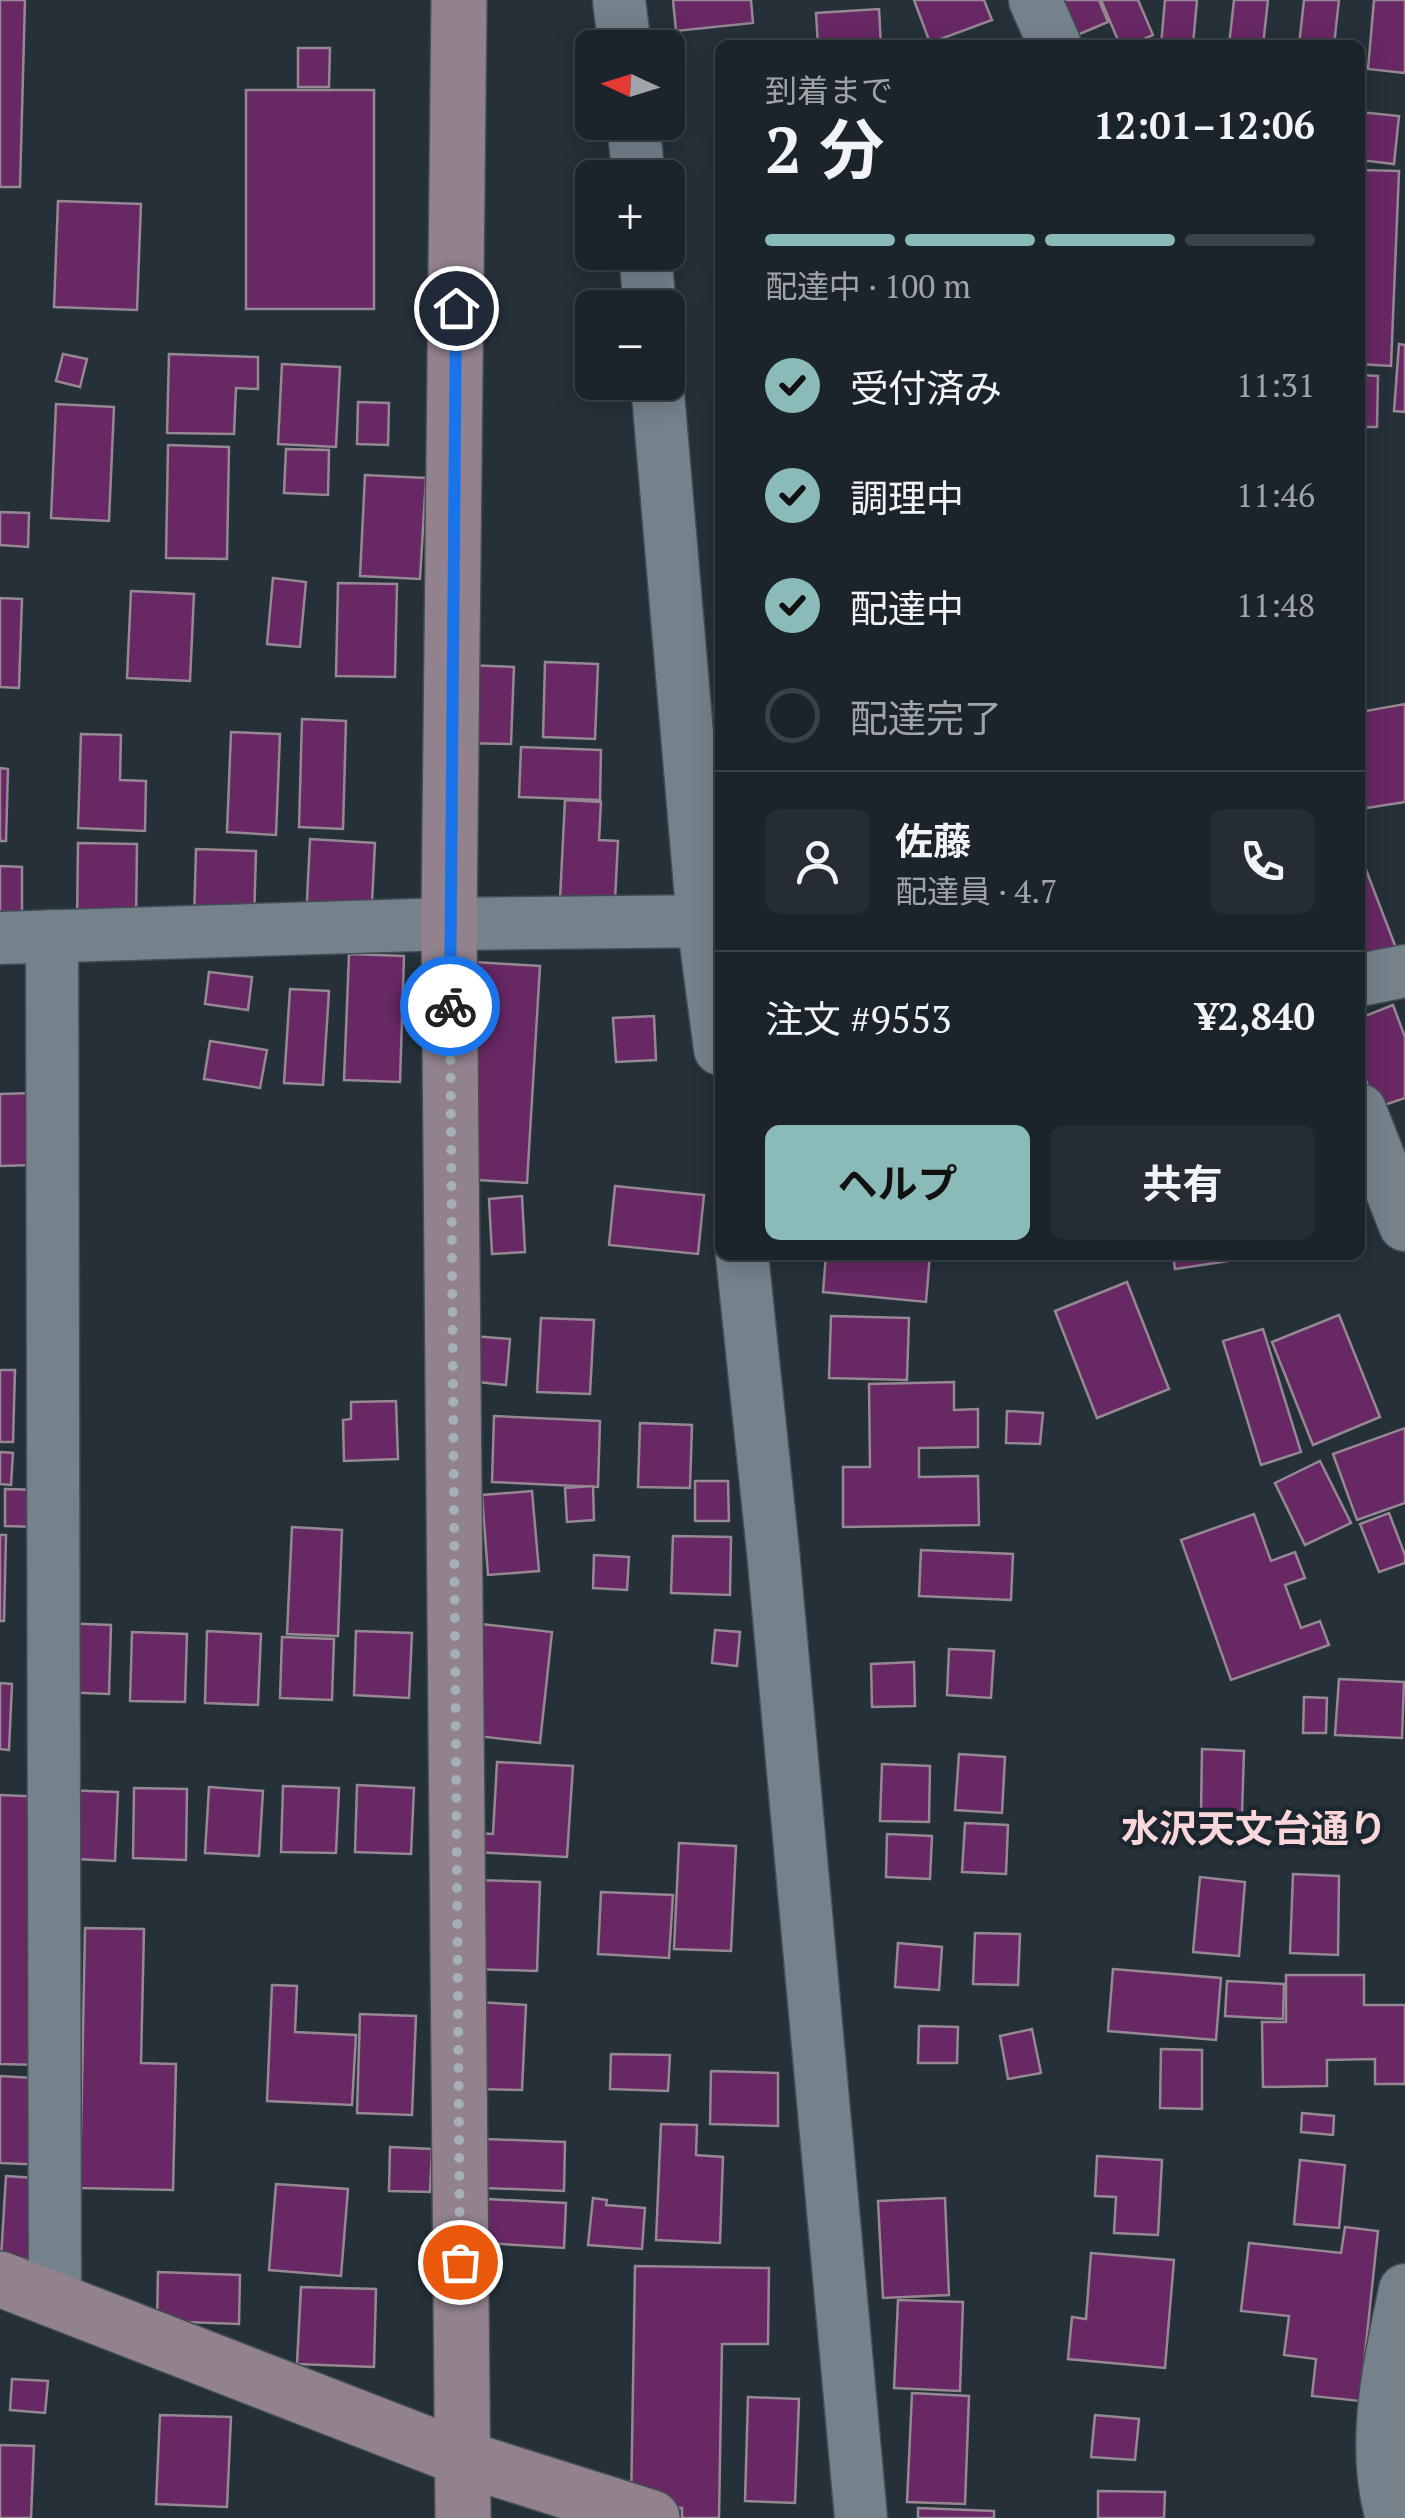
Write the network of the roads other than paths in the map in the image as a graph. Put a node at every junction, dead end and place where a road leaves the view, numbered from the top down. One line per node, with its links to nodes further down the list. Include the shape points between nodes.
1 (459, 0): 8 (street)
2 (620, 0): 4 (street)
3 (1034, 0): 5 (street)
4 (623, 30)
5 (1053, 40)
6 (658, 400): 7 (street)
7 (712, 921): 8 (street); 11 (street)
8 (449, 924): 9 (street); 20 (street)
9 (52, 936): 10 (street); 19 (street)
10 (0, 938)
11 (715, 969)
12 (1405, 970): 13 (street)
13 (1365, 979)
14 (1365, 1123): 15 (street)
15 (1405, 1225)
16 (743, 1260): 23 (street)
17 (0, 2280): 19 (street)
18 (1405, 2290): 24 (street, via 1382,2431)
19 (55, 2300): 20 (street)
20 (462, 2458): 21 (street); 22 (street)
21 (463, 2518)
22 (652, 2518)
23 (861, 2518)
24 (1392, 2518)

